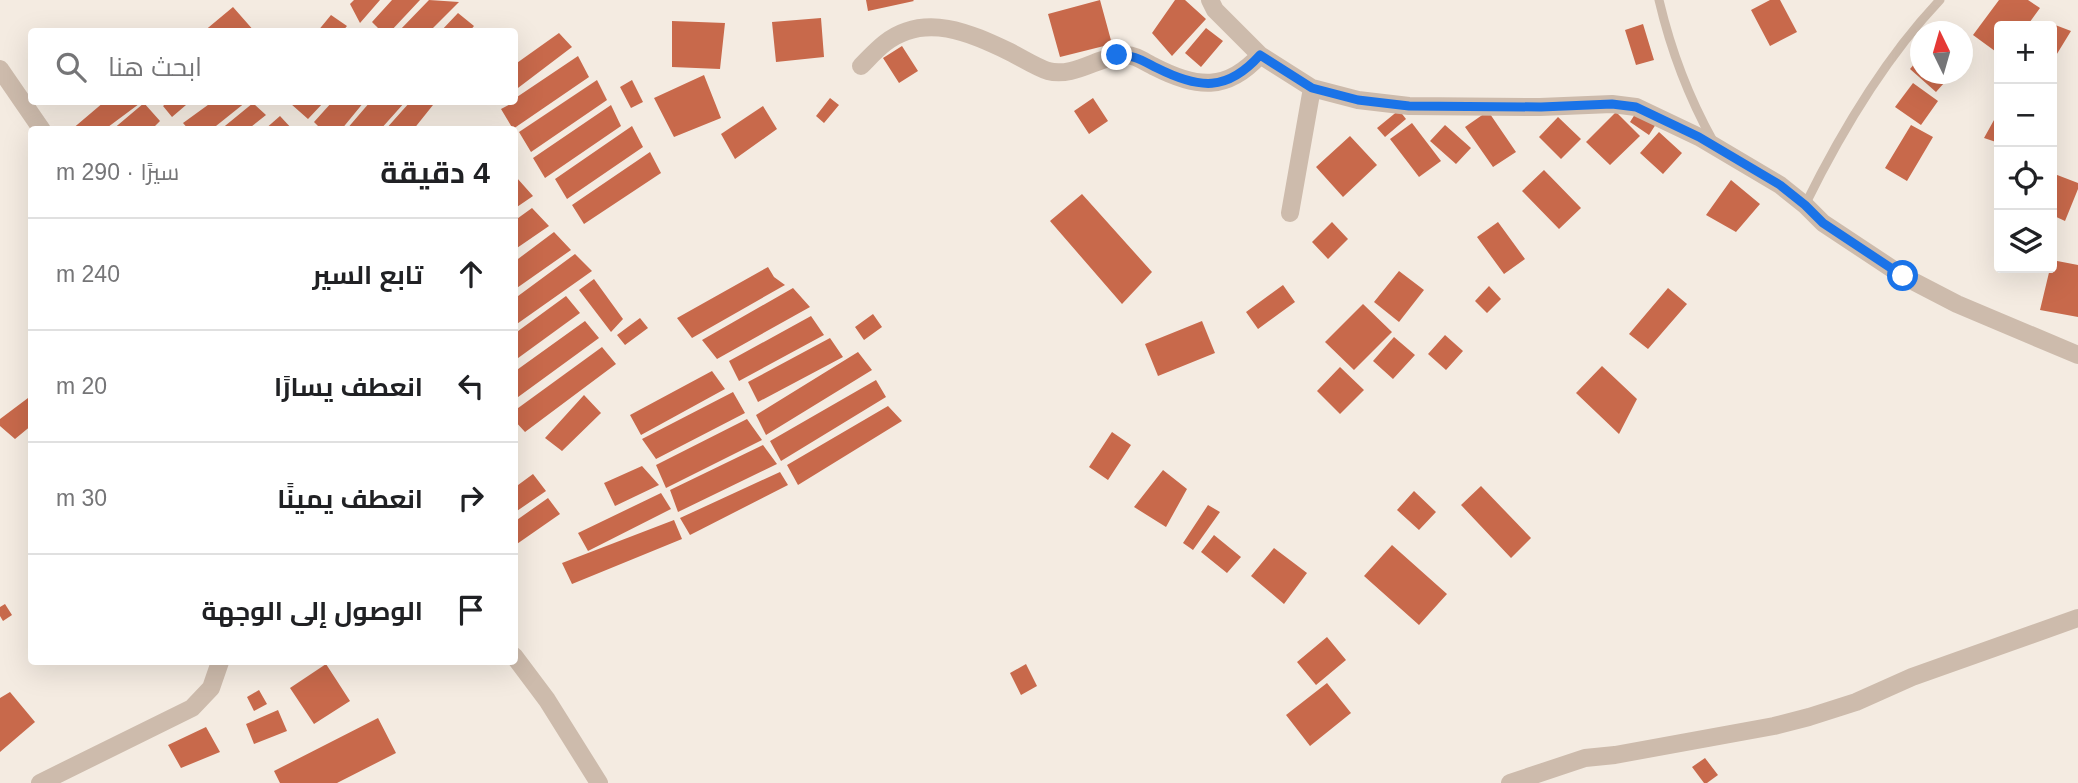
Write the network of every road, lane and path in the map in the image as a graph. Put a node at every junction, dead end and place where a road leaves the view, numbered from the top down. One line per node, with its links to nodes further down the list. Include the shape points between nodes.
1 (1210, 0): 4 (street)
2 (1659, 0): 9 (lane, via 1681,77)
3 (1940, 0): 10 (lane, via 1907,38 1861,105)
4 (1260, 55): 5 (street, via 1247,70 1202,84 1187,82 1130,54 1068,71 1049,71 964,32 933,26 886,42); 7 (street)
5 (861, 66)
6 (0, 69): 8 (street)
7 (1312, 88): 9 (street, via 1409,106 1636,107); 11 (street)
8 (39, 126)
9 (1717, 148): 10 (street)
10 (1805, 205): 12 (street, via 1823,223 1903,276)
11 (1290, 213)
12 (2078, 355)
13 (2078, 618): 18 (street, via 1809,717 1585,758)
14 (518, 661): 17 (street)
15 (219, 665): 16 (street, via 211,688 192,708)
16 (40, 783)
17 (599, 783)
18 (1510, 783)

